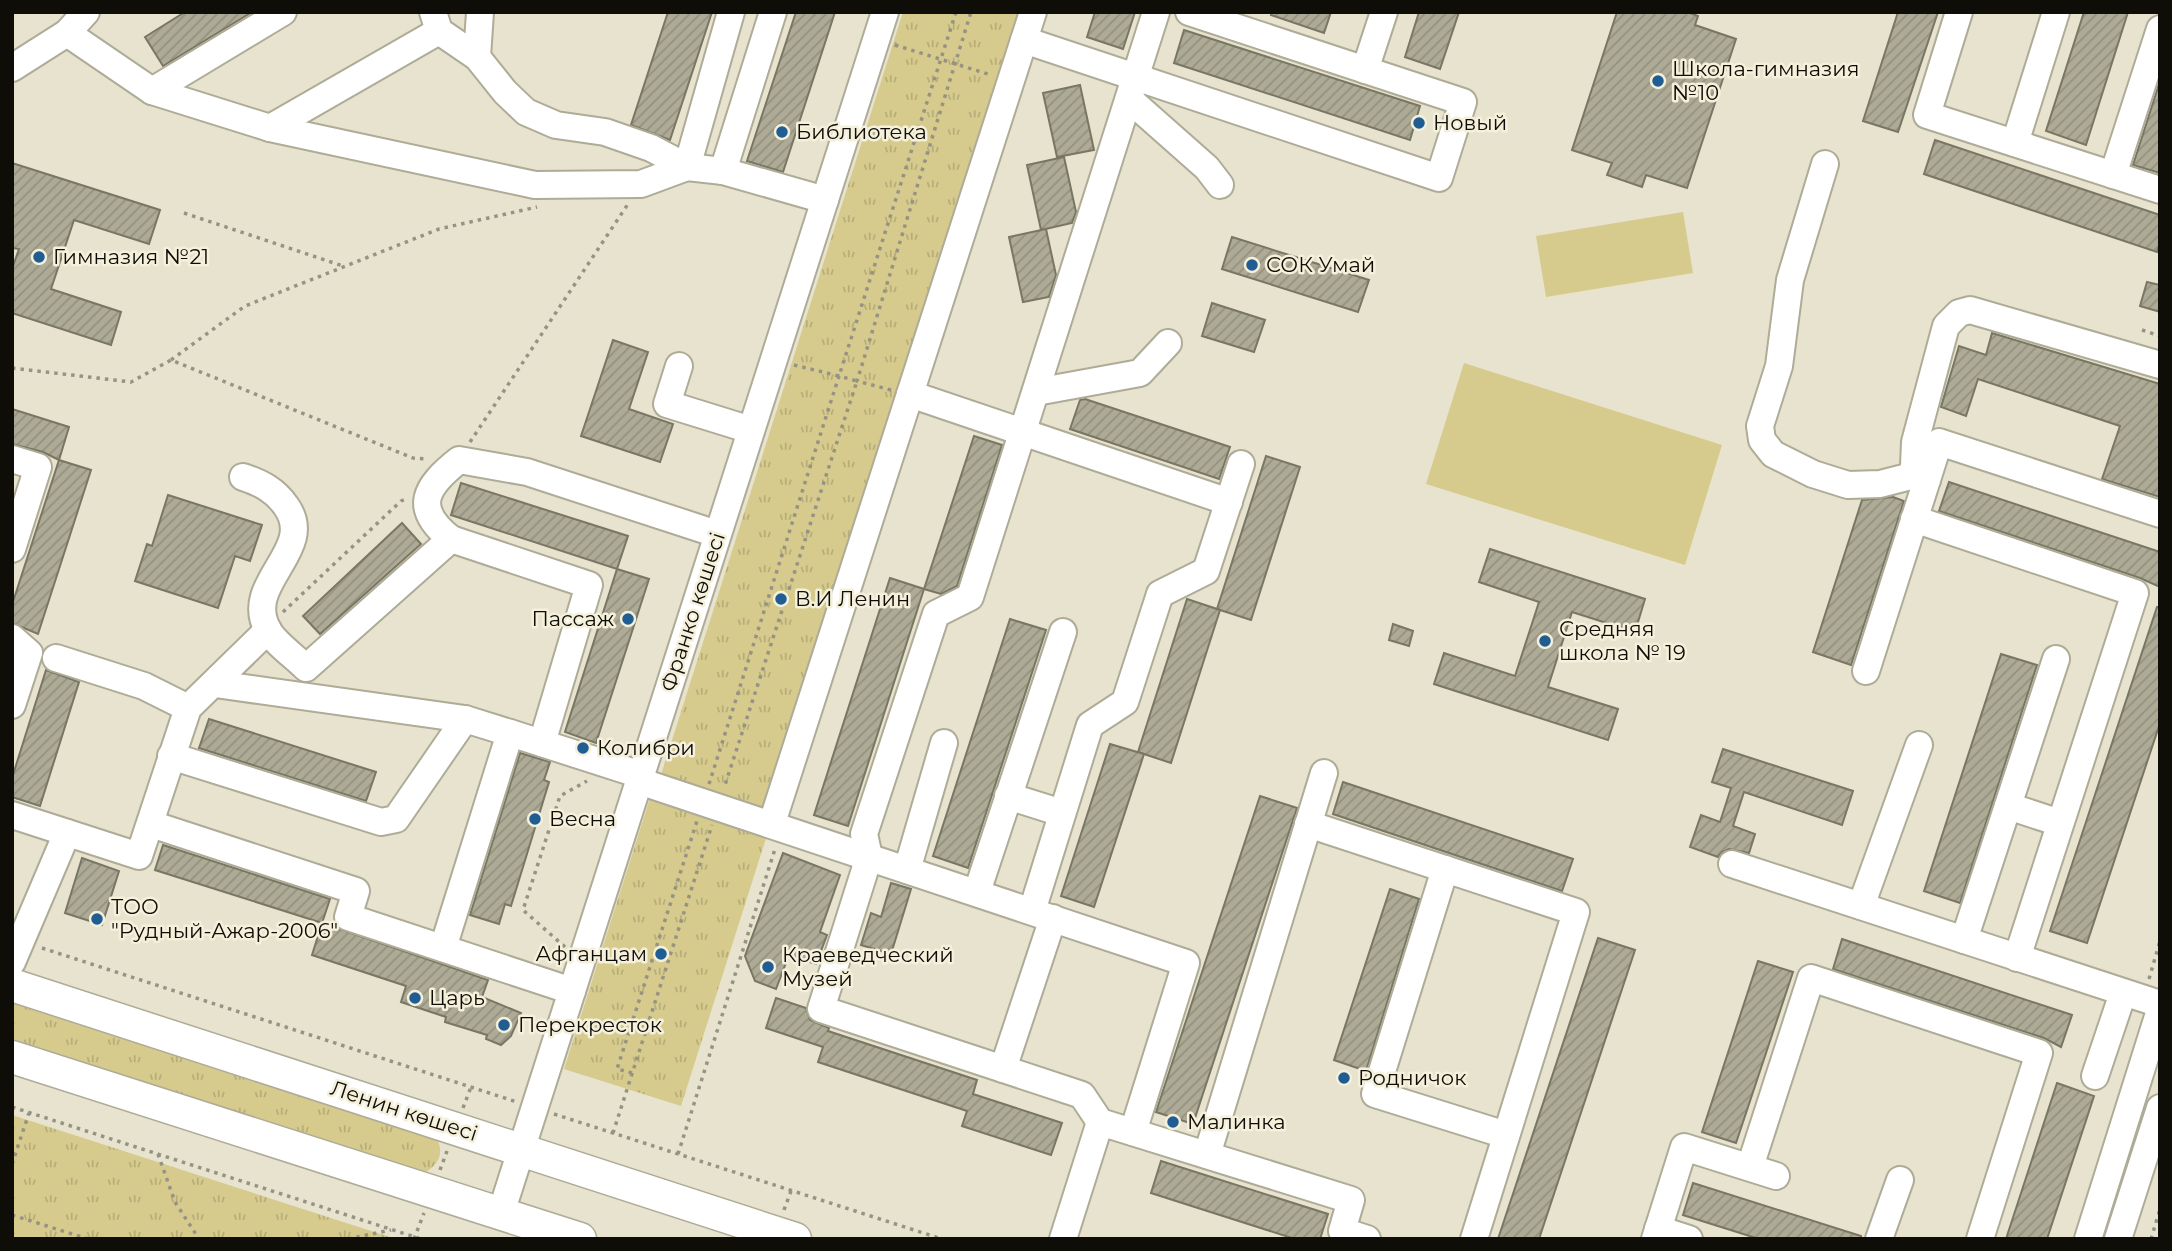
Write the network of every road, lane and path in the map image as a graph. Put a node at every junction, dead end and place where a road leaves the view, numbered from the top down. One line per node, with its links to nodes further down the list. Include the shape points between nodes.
1 (86, 12): 18 (street)
2 (283, 12): 28 (street)
3 (480, 12): 21 (street)
4 (731, 12): 32 (street)
5 (773, 12): 33 (street)
6 (885, 12): 19 (street, Франко көшесі)
7 (956, 12): 22 (path)
8 (971, 12): 23 (path)
9 (1033, 12): 20 (street)
10 (1156, 12): 27 (street)
11 (1189, 12): 16 (street)
12 (1384, 12): 25 (street)
13 (1959, 12): 30 (street, via 1927,115)
14 (2056, 12): 30 (street)
15 (436, 22): 21 (street); 29 (street)
16 (1257, 23): 25 (street)
17 (2160, 29): 34 (street)
18 (67, 33): 24 (street); 28 (street)
19 (877, 40): 22 (path); 38 (street, Франко көшесі)
20 (1024, 40): 26 (street); 27 (street)
21 (477, 57): 32 (street, via 526,112 556,125 605,132)
22 (941, 60): 23 (path); 50 (path)
23 (954, 64): 26 (path); 51 (path)
24 (12, 68)
25 (1365, 70): 27 (street, via 1463,102 1439,178)
26 (1011, 82): 53 (street)
27 (1133, 88): 36 (street); 52 (street)
28 (152, 91): 29 (street)
29 (270, 128): 35 (street, via 535,185)
30 (2015, 143): 34 (street)
31 (1825, 164): 60 (street, via 1790,280 1779,366 1760,426 1762,440 1773,454 1848,485)
32 (687, 167): 33 (street); 35 (street)
33 (723, 171): 38 (street)
34 (2113, 175): 37 (street)
35 (641, 184): 57 (path)
36 (1220, 185)
37 (2160, 190)
38 (825, 200): 46 (street, Франко көшесі)
39 (547, 205): 41 (path, via 439,229)
40 (184, 213): 41 (path)
41 (345, 266): 45 (path, via 245,306)
42 (2142, 330): 43 (path)
43 (2160, 336)
44 (1168, 343): 52 (street, via 1140,373)
45 (171, 360): 49 (path, via 131,382); 57 (path, via 413,458)
46 (774, 360): 50 (path); 54 (street, Франко көшесі)
47 (2160, 365): 60 (street, via 1970,310 1959,313 1947,326 1915,442 1914,465)
48 (680, 366): 54 (street, via 667,404)
49 (12, 368)
50 (839, 376): 51 (path); 87 (path)
51 (857, 381): 53 (path); 87 (path)
52 (1036, 392): 55 (street)
53 (910, 394): 55 (street); 94 (street)
54 (751, 430): 65 (street, Франко көшесі)
55 (1024, 431): 62 (street); 96 (street, via 970,597 936,614 864,834)
56 (12, 459): 67 (street, via 38,467)
57 (459, 460): 61 (street); 65 (street, via 527,472)
58 (1241, 464): 62 (street)
59 (243, 477): 68 (street, via 278,494 292,515 295,534 262,598)
60 (1923, 477): 63 (street, via 1939,442); 64 (street)
61 (428, 491): 66 (street, via 428,510 435,526); 68 (path, via 401,501)
62 (1229, 502): 89 (street, via 1206,571 1160,594 1125,702 1090,724)
63 (2160, 514)
64 (1914, 519): 73 (street); 91 (street, via 2135,593)
65 (717, 534): 85 (street, Франко көшесі)
66 (451, 539): 68 (street, via 306,668); 79 (street, via 589,585)
67 (12, 550)
68 (268, 630): 74 (street)
69 (1063, 632): 86 (street)
70 (12, 638): 75 (street, via 29,653)
71 (56, 658): 76 (street, via 144,687)
72 (2056, 659): 88 (street)
73 (1866, 671)
74 (215, 684): 76 (street); 77 (street)
75 (12, 705)
76 (188, 708): 82 (street)
77 (465, 719): 78 (street); 82 (street, via 396,819 381,821)
78 (510, 733): 79 (street); 104 (street)
79 (541, 743): 83 (street)
80 (944, 743): 99 (street)
81 (1919, 745): 101 (street)
82 (172, 756): 92 (street)
83 (613, 766): 85 (street); 107 (path, via 560,796 523,910)
84 (1324, 773): 93 (street)
85 (640, 778): 87 (street); 107 (street, Франко көшесі)
86 (1008, 796): 89 (street); 100 (street)
87 (711, 804): 94 (street); 115 (path); 115 (path, via 617,1069)
88 (2008, 806): 91 (street); 103 (street)
89 (1062, 813): 102 (street)
90 (12, 815): 95 (street)
91 (2060, 823): 106 (street)
92 (150, 824): 95 (street, via 139,856); 104 (street, via 356,891 348,917)
93 (1308, 824): 98 (street); 130 (street)
94 (777, 825): 96 (street); 129 (path)
95 (68, 833): 105 (street)
96 (869, 857): 99 (street); 114 (street, via 821,1009)
97 (1732, 864): 101 (street)
98 (1445, 869): 126 (street, via 1576,912); 126 (street, via 1375,1094)
99 (907, 870): 100 (street)
100 (977, 892): 102 (street)
101 (1861, 906): 103 (street)
102 (1042, 914): 114 (street); 124 (street, via 1186,963)
103 (1964, 940): 106 (street)
104 (443, 948): 109 (street)
105 (17, 951): 117 (path)
106 (2017, 958): 110 (street)
107 (581, 962): 109 (street, Франко көшесі)
108 (12, 985): 123 (main road, Ленин көшесі)
109 (572, 991): 119 (street, Франко көшесі)
110 (2123, 993): 111 (street); 116 (street)
111 (2160, 1004)
112 (2160, 1010): 158 (street)
113 (12, 1057): 135 (main road)
114 (1003, 1069): 122 (street, via 1082,1095)
115 (632, 1073): 125 (path)
116 (2095, 1076)
117 (471, 1087): 119 (path); 123 (path)
118 (12, 1107): 121 (path)
119 (535, 1108): 125 (path); 127 (street, Франко көшесі)
120 (2160, 1108): 159 (street)
121 (29, 1113): 128 (path); 131 (path)
122 (1100, 1122): 124 (street); 152 (street)
123 (456, 1128): 127 (main road, Ленин көшесі); 135 (path)
124 (1133, 1132): 130 (street)
125 (613, 1133): 129 (path)
126 (1506, 1135): 154 (street)
127 (522, 1149): 137 (street, Франко көшесі); 140 (main road, Ленин көшесі)
128 (158, 1154): 139 (path); 142 (path, via 175,1202)
129 (678, 1154): 151 (path)
130 (1207, 1156): 153 (street, via 1351,1200 1342,1231)
131 (12, 1164)
132 (1750, 1167): 133 (street); 141 (street, via 1684,1147); 157 (street, via 1811,978 2039,1053)
133 (1776, 1176)
134 (1900, 1180): 156 (street)
135 (432, 1191): 137 (main road); 143 (path)
136 (2160, 1209): 160 (path)
137 (501, 1213): 149 (main road)
138 (12, 1215): 144 (path)
139 (392, 1229): 143 (path); 147 (path)
140 (761, 1234): 150 (main road, Ленин көшесі)
141 (1656, 1234): 155 (street)
142 (198, 1238): 145 (path); 146 (path)
143 (415, 1238): 148 (path)
144 (88, 1239)
145 (188, 1239)
146 (213, 1239)
147 (348, 1239)
148 (421, 1239)
149 (580, 1239)
150 (795, 1239)
151 (942, 1239)
152 (1063, 1239)
153 (1367, 1239)
154 (1474, 1239)
155 (1689, 1239)
156 (1879, 1239)
157 (1980, 1239)
158 (2088, 1239)
159 (2118, 1239)
160 (2151, 1239)

